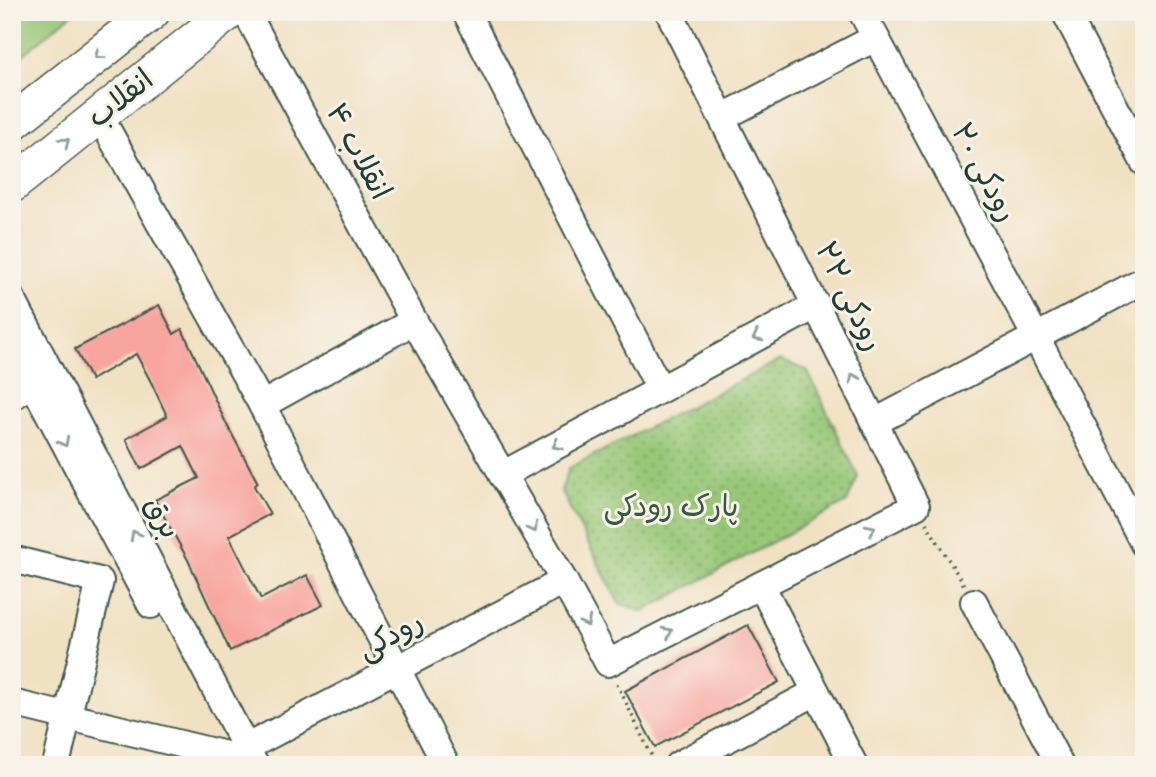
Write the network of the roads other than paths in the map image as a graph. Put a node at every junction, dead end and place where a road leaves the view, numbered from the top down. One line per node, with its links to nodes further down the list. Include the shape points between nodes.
1 (152, 12): 11 (main road, انقلاب, one-way to 11)
2 (229, 12): 9 (main road, انقلاب)
3 (246, 12): 17 (street, انقلاب ۴)
4 (466, 12): 21 (street)
5 (669, 12): 10 (street, رودکی ۲۲)
6 (862, 12): 8 (street, رودکی ۲۰)
7 (1065, 12): 12 (street)
8 (875, 38): 10 (street); 18 (street, رودکی ۲۰)
9 (99, 116): 13 (main road, انقلاب, one-way to 9); 22 (street)
10 (723, 117): 16 (street, رودکی ۲۲)
11 (12, 123)
12 (1144, 162)
13 (16, 186)
14 (1144, 280): 18 (street)
15 (12, 299): 20 (street, برق)
16 (817, 304): 21 (street, one-way to 21); 23 (street, رودکی ۲۲, one-way to 16)
17 (414, 321): 22 (street); 24 (street, انقلاب ۴)
18 (1036, 337): 23 (street); 25 (street, رودکی ۲۰)
19 (12, 344): 20 (street, برق)
20 (31, 383): 30 (street, برق, one-way to 30); 36 (street, برق, one-way to 20)
21 (660, 389): 24 (street, one-way to 24)
22 (261, 405): 32 (street)
23 (875, 422): 29 (street, رودکی ۲۲, one-way to 23, via 916,506)
24 (502, 475): 28 (street, انقلاب ۴, one-way to 28)
25 (1144, 544)
26 (12, 559): 27 (street)
27 (100, 581): 30 (street); 35 (street)
28 (564, 582): 29 (street, انقلاب ۴, one-way to 29, via 608,663); 32 (street, رودکی)
29 (761, 585): 33 (street)
30 (144, 590): 36 (street, برق)
31 (974, 602): 41 (street)
32 (396, 670): 36 (street, رودکی); 38 (street)
33 (816, 692): 39 (street); 40 (street)
34 (12, 702): 35 (street)
35 (68, 716): 36 (street); 37 (street)
36 (241, 758)
37 (56, 765)
38 (446, 765)
39 (678, 765)
40 (853, 765)
41 (1060, 765)

